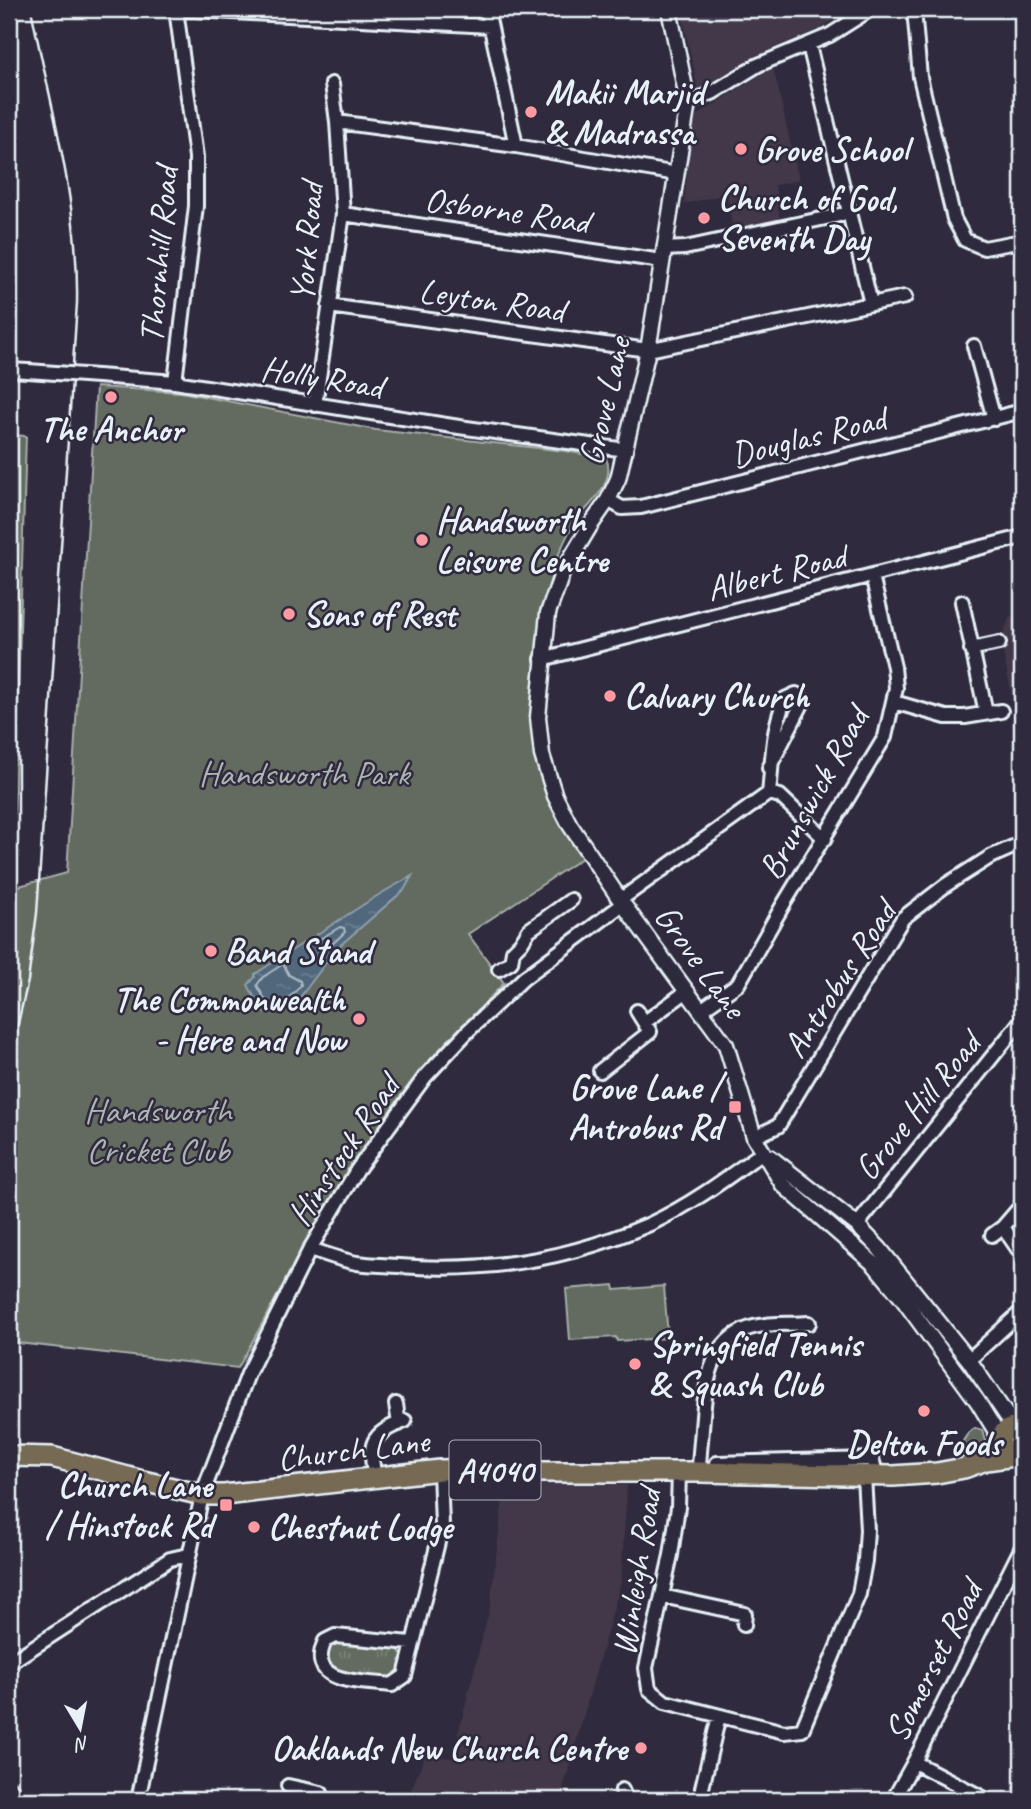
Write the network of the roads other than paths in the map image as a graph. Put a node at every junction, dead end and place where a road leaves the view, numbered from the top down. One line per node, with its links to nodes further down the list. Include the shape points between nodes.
1 (176, 9): 6 (street); 23 (street, Thornhill Road, via 196,158 196,206)
2 (487, 9): 6 (street)
3 (669, 9): 9 (street, Grove Lane)
4 (871, 9): 7 (street)
5 (914, 9): 15 (street, via 920,77 954,219 965,240 984,248)
6 (490, 26): 11 (street)
7 (809, 45): 9 (street, via 758,65); 13 (street)
8 (332, 84): 10 (street, York Road)
9 (688, 103): 12 (street, Grove Lane)
10 (337, 122): 11 (street); 14 (street, York Road)
11 (516, 146): 12 (street)
12 (677, 174): 16 (street, Grove Lane)
13 (849, 213): 16 (street, Osborne Road); 18 (street)
14 (344, 214): 16 (street, Osborne Road); 19 (street, York Road)
15 (1022, 241)
16 (663, 255): 21 (street, Grove Lane)
17 (905, 297): 18 (street, Leyton Road)
18 (871, 304): 21 (street, Leyton Road)
19 (329, 306): 21 (street, Leyton Road); 24 (street, York Road)
20 (974, 346): 26 (street)
21 (648, 350): 27 (street, Grove Lane)
22 (9, 370): 23 (street, Holly Road, bridge)
23 (175, 382): 24 (street, Holly Road)
24 (315, 405): 27 (street, Holly Road)
25 (1022, 411): 26 (street, Douglas Road)
26 (994, 419): 28 (street, Douglas Road, via 641,507 622,508)
27 (626, 450): 28 (street, Grove Lane)
28 (608, 500): 34 (street, Grove Lane, via 554,591)
29 (1022, 537): 30 (street, Albert Road)
30 (872, 576): 34 (street, Albert Road); 35 (street, Brunswick Road, via 894,667)
31 (962, 603): 33 (street)
32 (999, 643): 33 (street)
33 (971, 649): 37 (street)
34 (542, 659): 43 (street, Grove Lane, via 538,717 548,778 570,825)
35 (894, 702): 37 (street, via 946,716); 40 (street, Brunswick Road, via 885,737)
36 (1001, 711): 37 (street)
37 (986, 713)
38 (769, 768): 38 (street, via 781,709 785,699 796,694 802,704); 39 (street)
39 (769, 793): 40 (street, via 780,796); 43 (street, Hinstock Road)
40 (825, 839): 48 (street, Brunswick Road, via 738,984)
41 (1022, 843): 51 (street, Antrobus Road, via 990,857 903,918 778,1126)
42 (571, 900): 44 (street, via 528,930)
43 (621, 902): 46 (street, Hinstock Road); 47 (street, Grove Lane)
44 (511, 962): 45 (street); 46 (street)
45 (499, 969)
46 (524, 978): 57 (street, Hinstock Road, via 425,1077 357,1170)
47 (687, 991): 48 (street, Grove Lane); 50 (street, via 641,1016 650,1032)
48 (701, 1010): 51 (street, Grove Lane, via 726,1045)
49 (1021, 1021): 54 (street, Grove Hill Road)
50 (600, 1071)
51 (754, 1137): 52 (street, Grove Lane)
52 (763, 1152): 54 (street, Grove Lane); 57 (street, via 652,1223 548,1258 443,1270 358,1263); 63 (street, Grove Lane, via 783,1185 874,1264)
53 (1022, 1205): 55 (street)
54 (858, 1226): 61 (street, Grove Lane)
55 (1003, 1227): 56 (street); 58 (street)
56 (992, 1235)
57 (310, 1249): 70 (street, Hinstock Road, via 248,1374)
58 (1018, 1249)
59 (1022, 1311): 61 (street, via 1012,1331)
60 (809, 1324): 67 (street, Winleigh Road, via 747,1328 719,1351 708,1372)
61 (969, 1360): 63 (street, Grove Lane)
62 (396, 1404): 69 (street, via 402,1423 381,1431 373,1442)
63 (1015, 1442): 68 (main road, Church Lane / A4040, via 964,1468)
64 (9, 1456): 70 (main road, Church Lane / A4040, via 67,1459)
65 (718, 1463): 68 (street, via 872,1460)
66 (440, 1470): 67 (main road, Church Lane / A4040); 69 (main road, Church Lane / A4040); 75 (street, via 442,1526)
67 (689, 1472): 68 (main road, Church Lane / A4040); 73 (street, Winleigh Road)
68 (871, 1476): 77 (street, Winleigh Road, via 859,1594 802,1730 784,1732)
69 (375, 1479): 70 (main road, Church Lane / A4040)
70 (202, 1494): 72 (street, Hinstock Road)
71 (1022, 1547): 78 (street, Somerset Road)
72 (188, 1555): 76 (street, via 170,1559); 83 (street, Hinstock Road)
73 (662, 1595): 74 (street, via 745,1614); 77 (street, Winleigh Road, via 646,1668 649,1689 665,1702)
74 (744, 1625)
75 (411, 1643): 75 (street, via 405,1676 391,1685 331,1676 322,1667 319,1653 325,1641 335,1636)
76 (9, 1663)
77 (719, 1716): 80 (street)
78 (914, 1762): 85 (street, Somerset Road); 86 (street)
79 (288, 1786): 84 (street, via 321,1793)
80 (702, 1788)
81 (9, 1789): 82 (main road)
82 (17, 1800)
83 (138, 1800)
84 (318, 1800)
85 (893, 1800)
86 (987, 1800)

